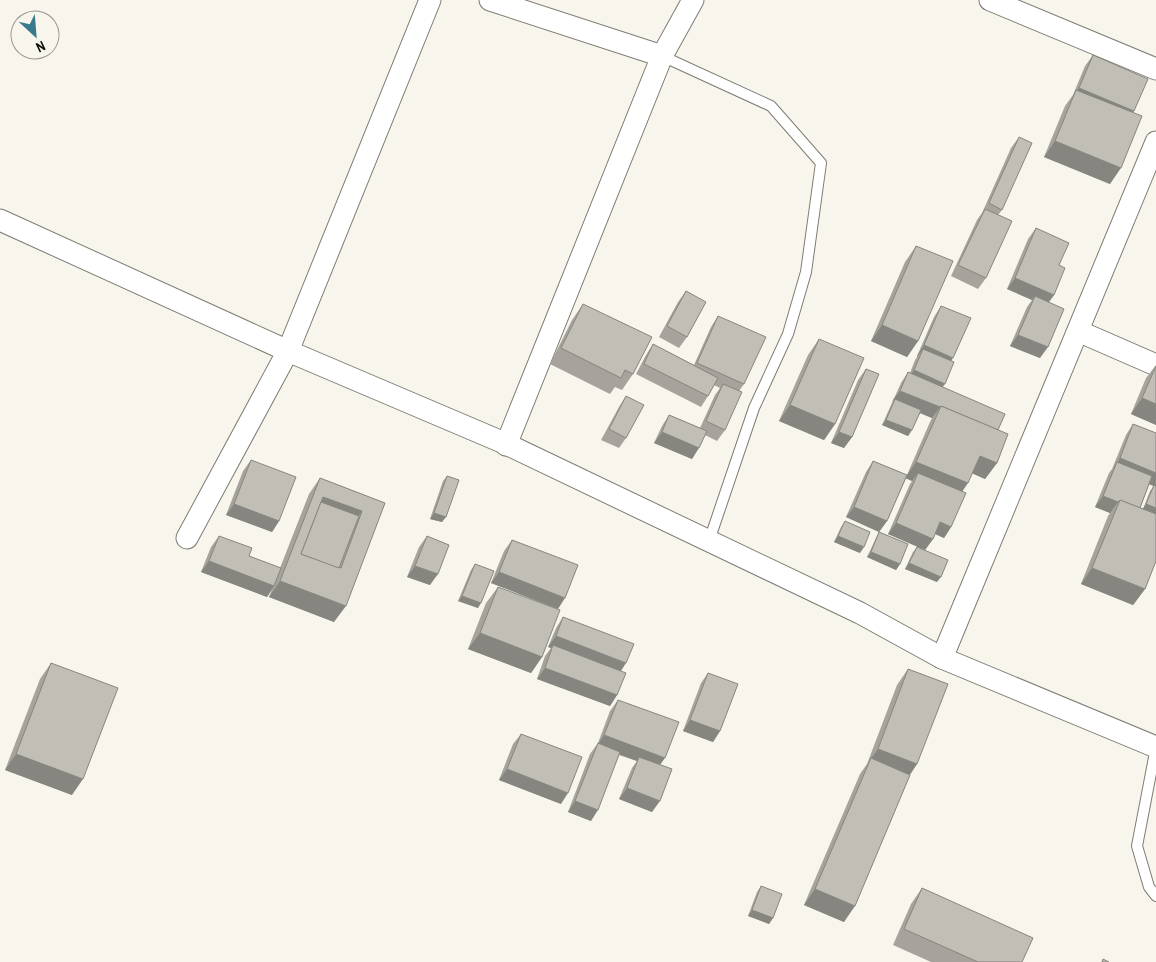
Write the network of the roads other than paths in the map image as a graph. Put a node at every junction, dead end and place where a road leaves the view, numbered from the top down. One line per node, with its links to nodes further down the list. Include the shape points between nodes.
1 (430, 0): 10 (street)
2 (490, 0): 5 (street)
3 (693, 0): 5 (street)
4 (990, 0): 6 (street)
5 (662, 56): 12 (street); 14 (lane, via 771,106 822,163 806,272 788,334 754,408)
6 (1156, 69)
7 (1156, 142): 9 (street)
8 (0, 220): 10 (street)
9 (1078, 332): 11 (street); 15 (street)
10 (288, 351): 12 (street); 13 (street)
11 (1156, 365)
12 (506, 445): 14 (street)
13 (187, 538)
14 (709, 541): 15 (street, via 860,613)
15 (942, 658): 16 (street)
16 (1156, 747): 17 (lane, via 1137,846 1149,887)
17 (1156, 896)

